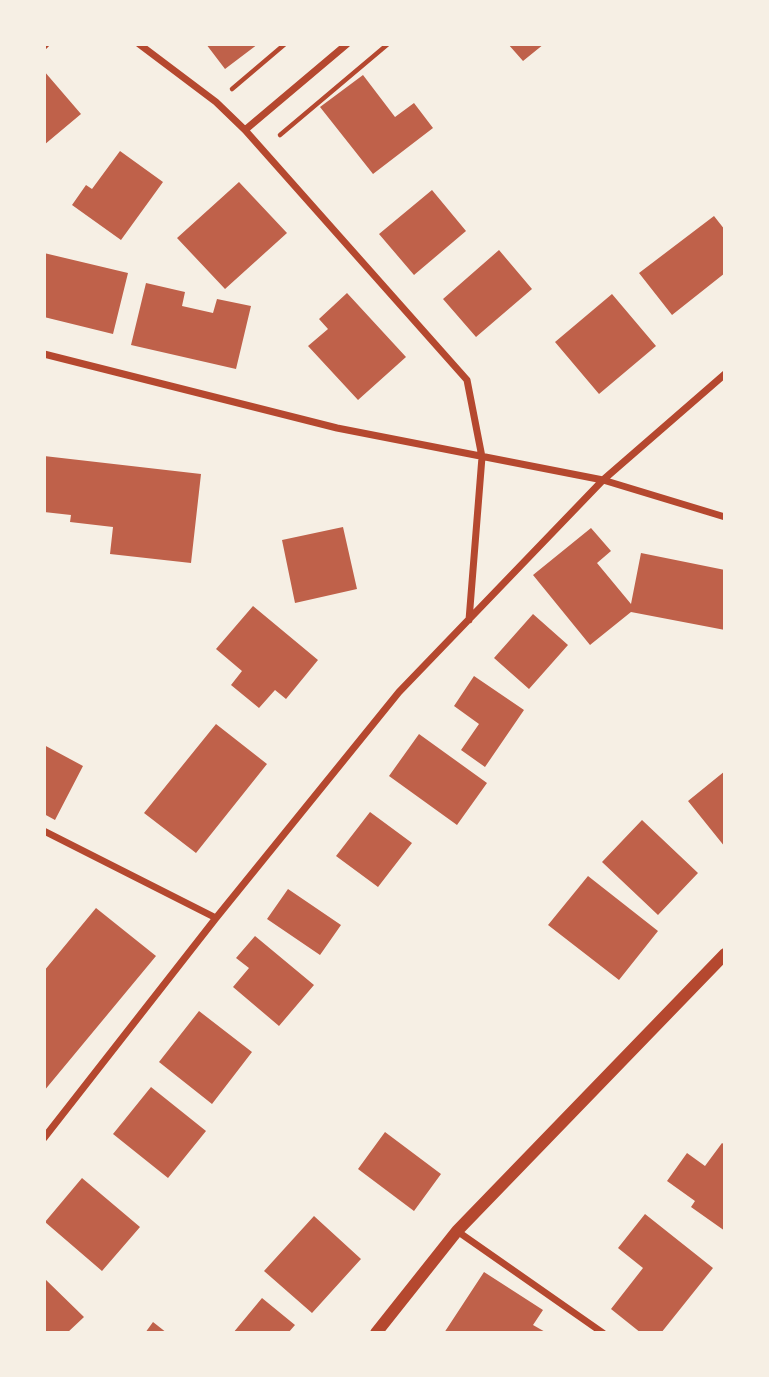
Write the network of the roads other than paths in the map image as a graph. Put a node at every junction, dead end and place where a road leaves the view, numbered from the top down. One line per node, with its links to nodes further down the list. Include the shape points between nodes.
1 (139, 44): 3 (street)
2 (346, 44): 3 (street)
3 (245, 130): 6 (street, via 467,380)
4 (44, 354): 6 (street, via 337,428)
5 (725, 374): 7 (street)
6 (482, 457): 7 (street); 9 (street)
7 (603, 480): 8 (street); 9 (street)
8 (725, 517)
9 (469, 620): 11 (street, via 399,692)
10 (44, 831): 11 (street)
11 (216, 918): 13 (street)
12 (725, 954): 14 (street)
13 (44, 1138)
14 (457, 1231): 15 (street); 16 (street)
15 (376, 1333)
16 (603, 1333)

